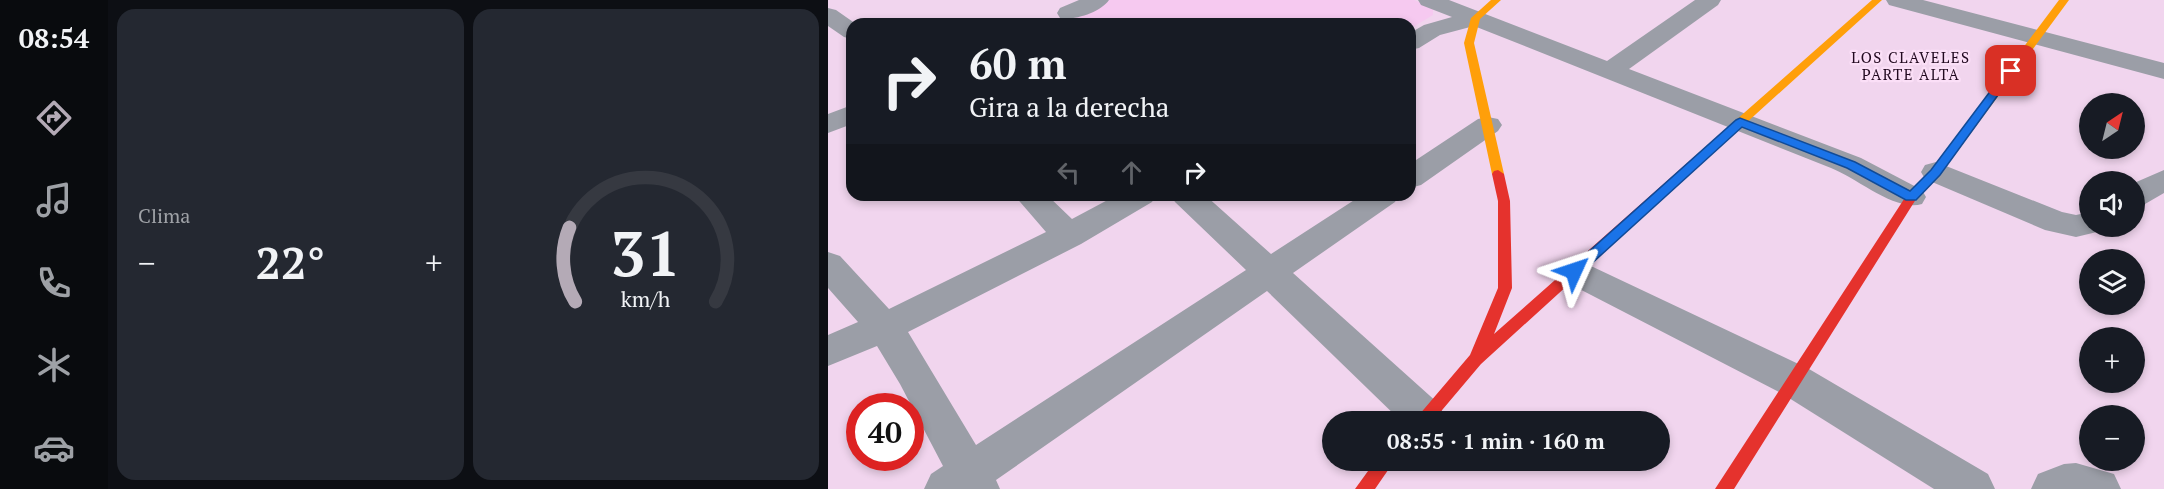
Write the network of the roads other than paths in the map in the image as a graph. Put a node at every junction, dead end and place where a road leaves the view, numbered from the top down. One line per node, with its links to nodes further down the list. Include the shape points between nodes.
1 (842, 0): 9 (street)
2 (1098, 0): 10 (street)
3 (1429, 0): 12 (street)
4 (1496, 0): 12 (street)
5 (1710, 0): 16 (street)
6 (1877, 0): 19 (street)
7 (1897, 0): 14 (street)
8 (2064, 0): 14 (street)
9 (828, 7)
10 (1068, 13)
11 (828, 15): 13 (street)
12 (1476, 18): 15 (street, via 1432,30); 16 (street); 21 (street, via 1469,43)
13 (846, 28)
14 (2036, 37): 17 (street); 22 (street)
15 (1416, 39)
16 (1609, 71): 19 (street)
17 (2164, 71)
18 (846, 116): 20 (street)
19 (1740, 122): 26 (street, via 1851,165); 34 (street)
20 (828, 124)
21 (1488, 125): 23 (street); 38 (street, via 1504,201 1505,288)
22 (1936, 172): 26 (street); 31 (street, via 2056,222)
23 (1416, 173)
24 (2164, 180): 25 (street)
25 (2145, 191)
26 (1911, 197): 39 (street)
27 (1035, 201): 32 (street)
28 (1130, 201): 32 (street)
29 (1192, 201): 35 (street)
30 (1375, 201): 35 (street)
31 (2079, 225)
32 (1069, 236): 36 (street)
33 (828, 266): 36 (street)
34 (1574, 271): 38 (street); 39 (street)
35 (1269, 272): 40 (street); 43 (street)
36 (885, 328): 37 (street); 43 (street, via 914,372)
37 (828, 351)
38 (1476, 359): 41 (street)
39 (1795, 381): 45 (street); 46 (street)
40 (1415, 411)
41 (1430, 411)
42 (1378, 471): 44 (street)
43 (964, 484)
44 (1364, 489)
45 (1724, 489)
46 (1973, 489)
47 (2053, 489): 48 (street, via 2061,484)
48 (2099, 489)

